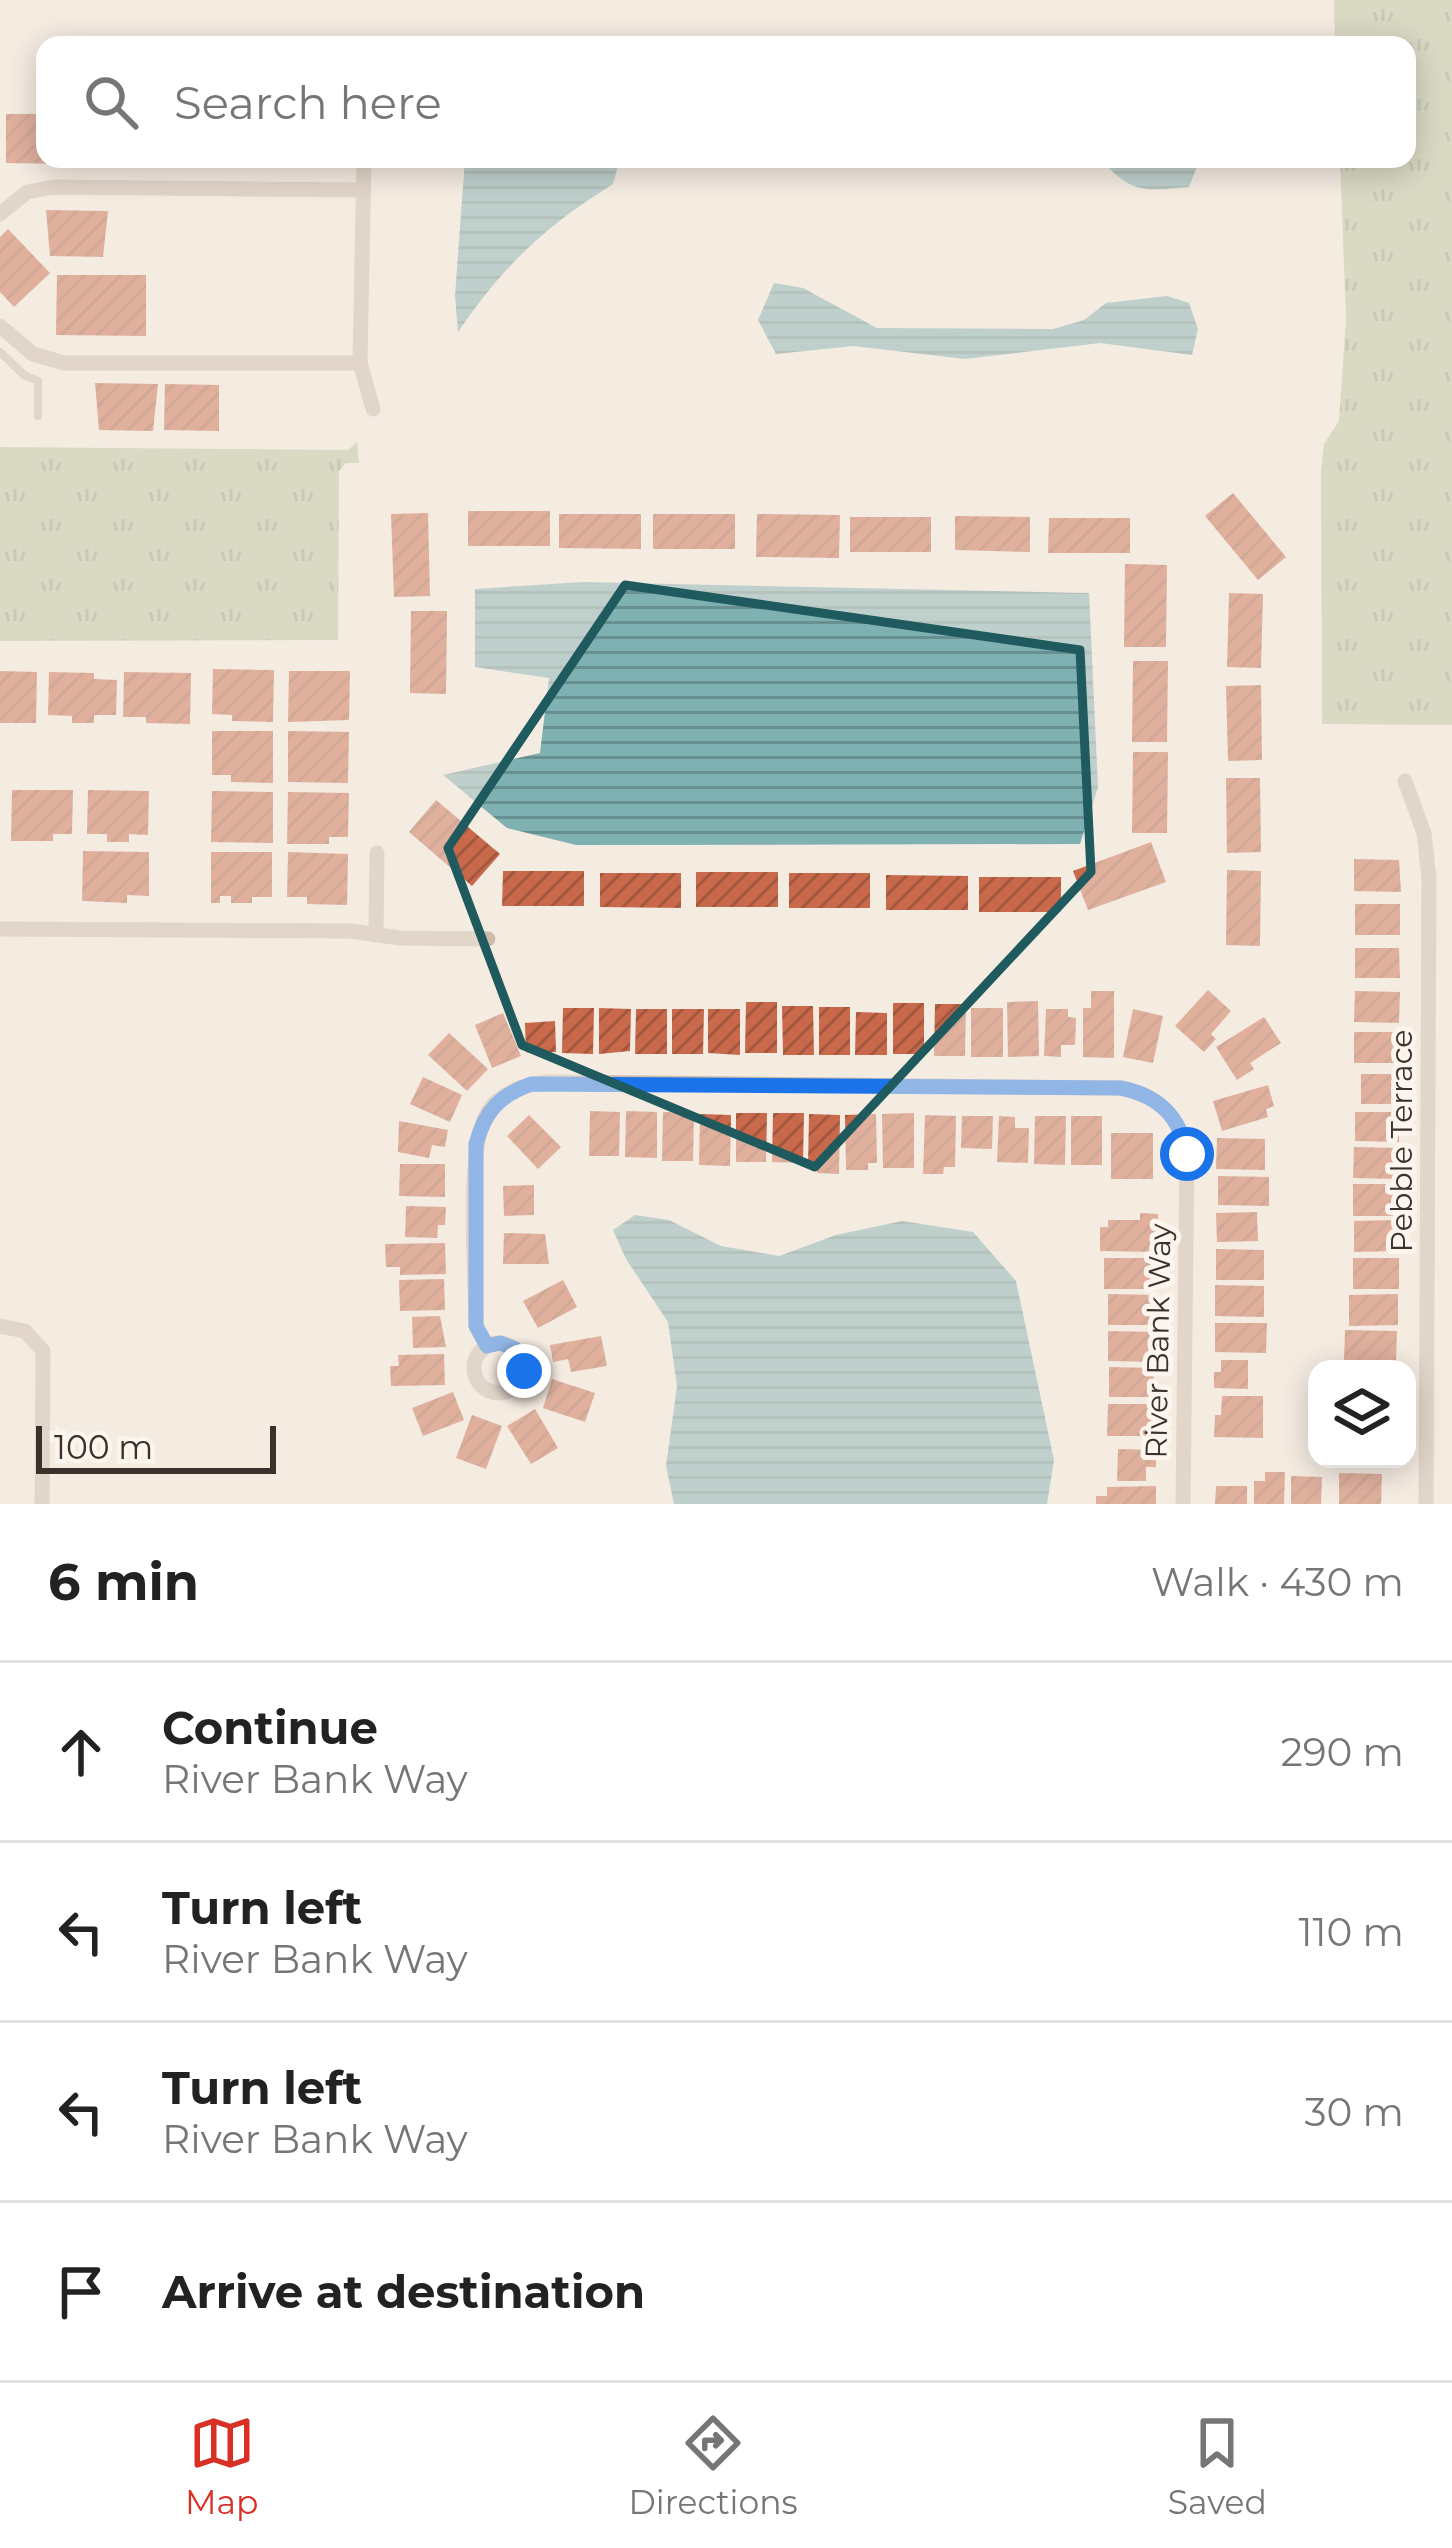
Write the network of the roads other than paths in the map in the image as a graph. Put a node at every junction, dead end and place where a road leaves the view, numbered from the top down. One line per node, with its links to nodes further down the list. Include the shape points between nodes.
1 (364, 168): 2 (street)
2 (364, 190): 3 (street, via 53,187 27,192); 7 (street)
3 (0, 214)
4 (0, 326): 6 (street)
5 (0, 352): 8 (lane)
6 (37, 356): 7 (street, via 64,363); 8 (lane)
7 (360, 363): 9 (street)
8 (24, 375): 10 (lane, via 38,381)
9 (373, 409)
10 (38, 416)
11 (1405, 781): 20 (street, Pebble Terrace, via 1429,878)
12 (377, 853): 14 (street)
13 (0, 929): 14 (street)
14 (376, 934): 15 (street)
15 (488, 939)
16 (0, 1326): 18 (street, via 25,1331 43,1351)
17 (487, 1346): 19 (street, River Bank Way, via 476,1326 476,1144 499,1099 531,1084 1138,1091 1167,1109 1187,1154)
18 (42, 1504)
19 (1184, 1504)
20 (1426, 1504)

